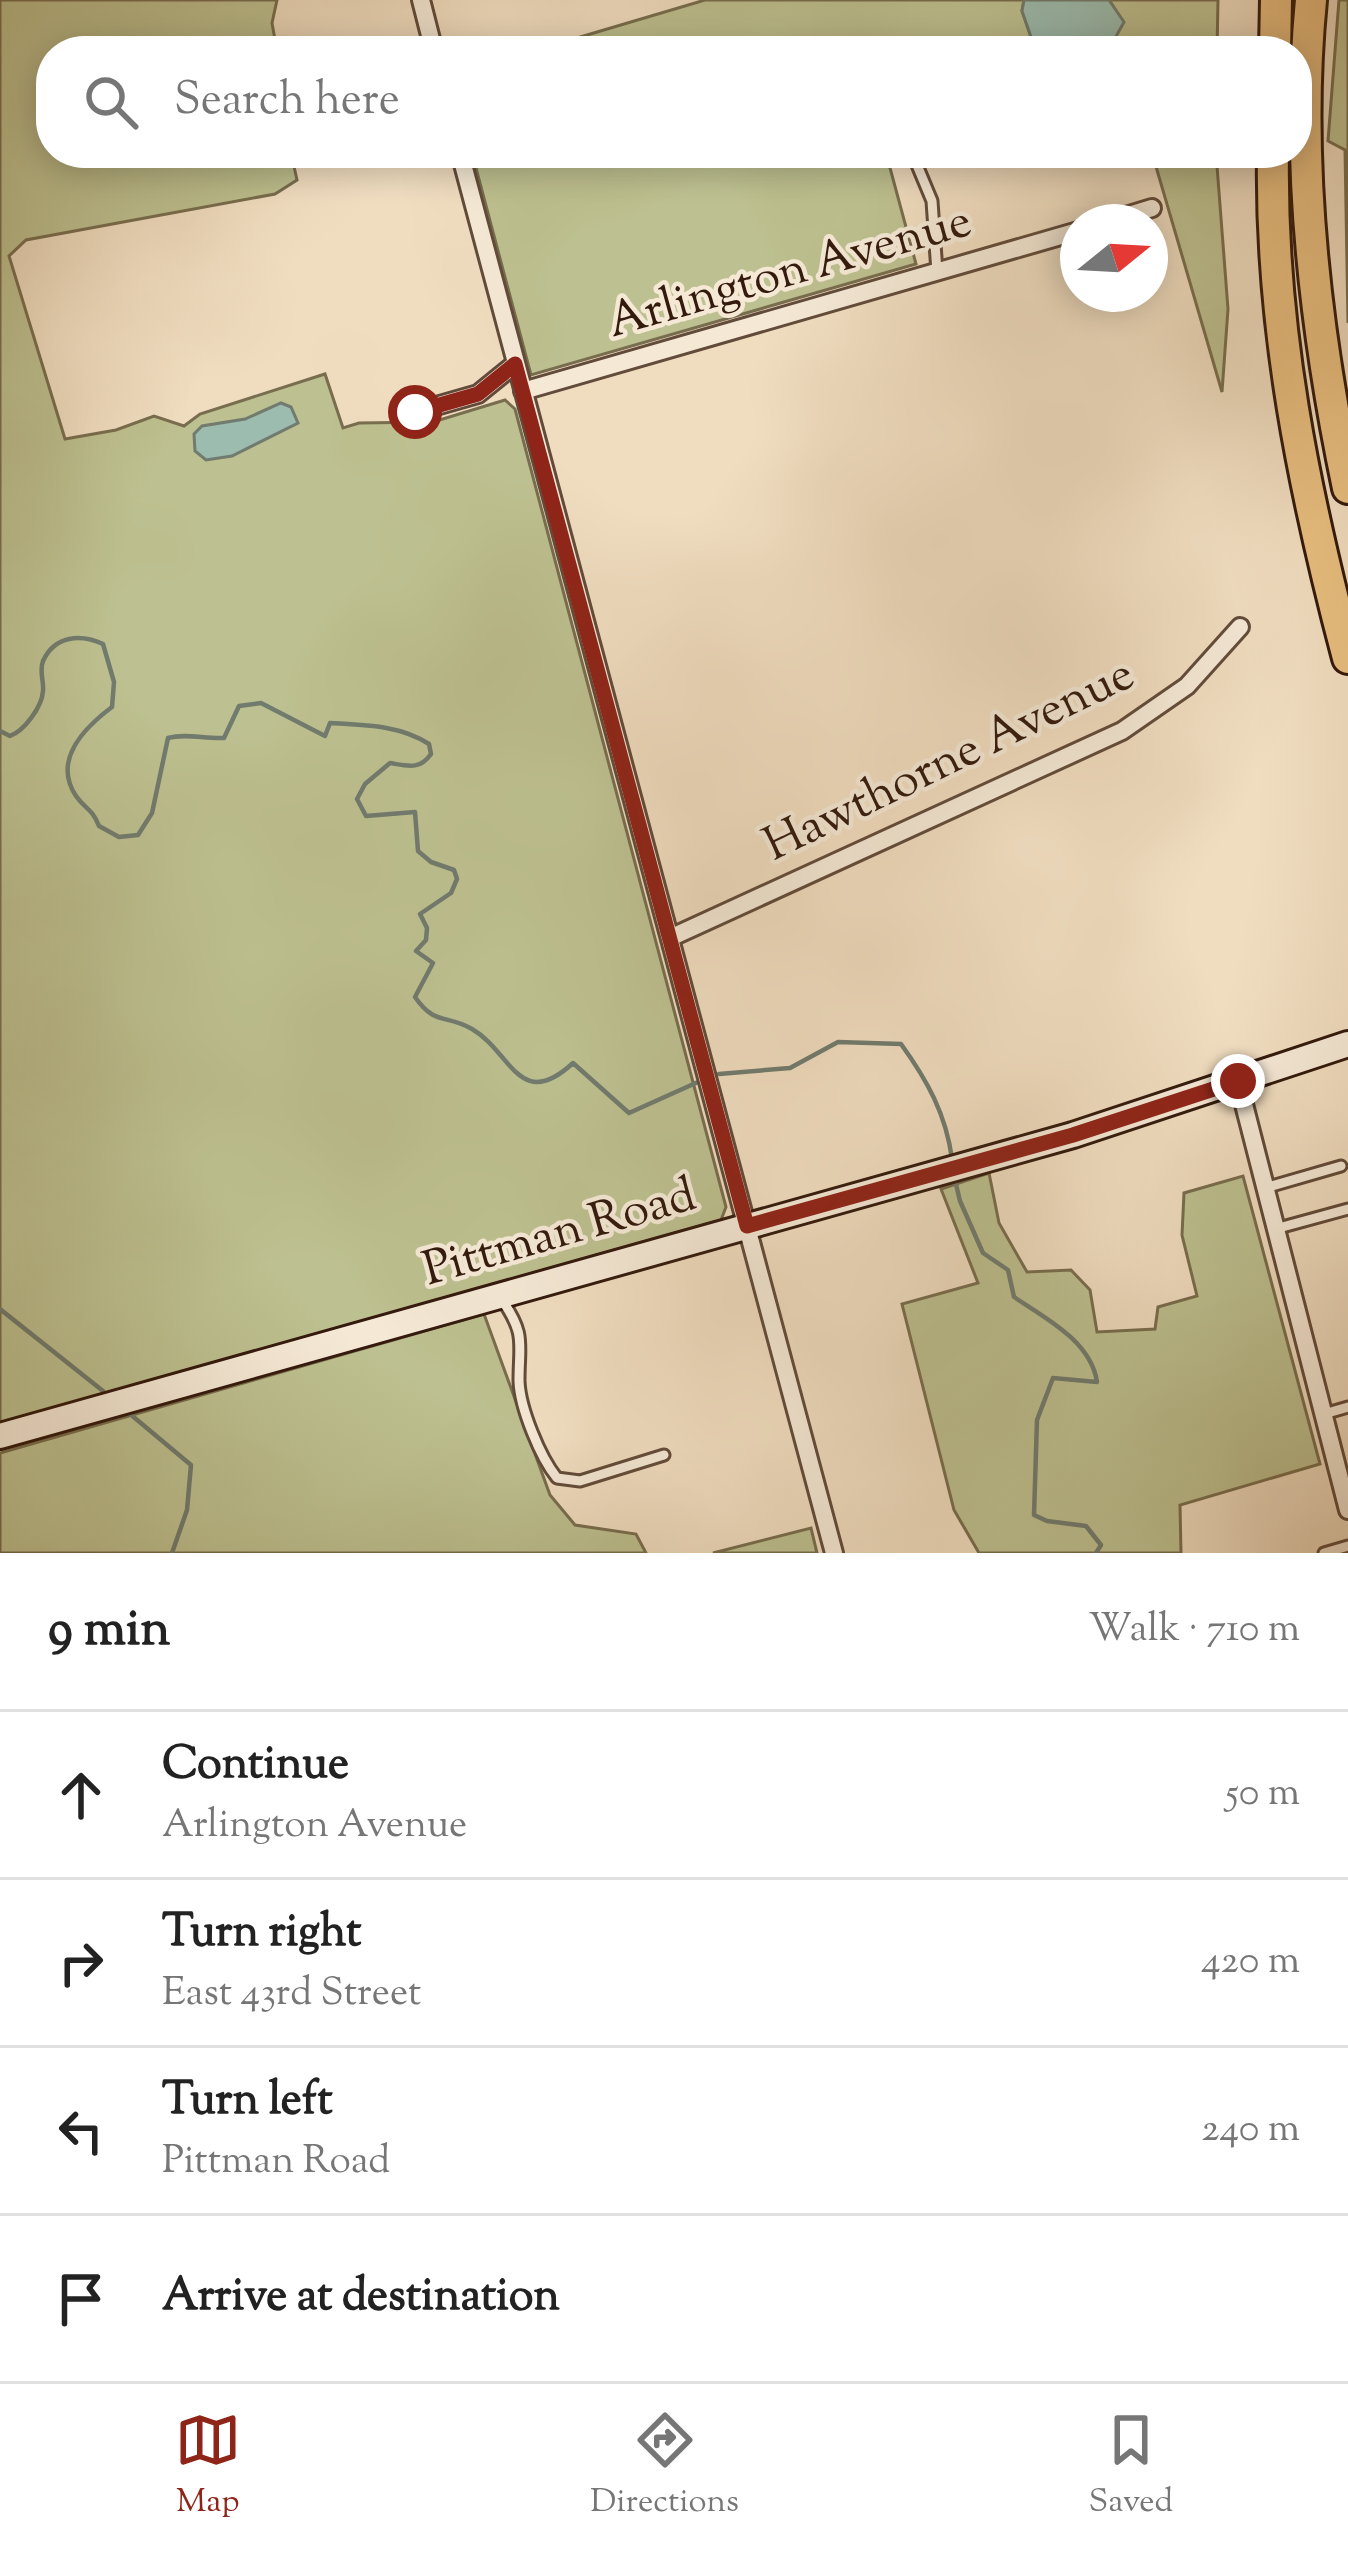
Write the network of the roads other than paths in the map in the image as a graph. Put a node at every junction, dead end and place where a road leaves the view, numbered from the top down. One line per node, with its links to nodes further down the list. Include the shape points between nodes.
1 (421, 0): 4 (street)
2 (1276, 0): 5 (highway)
3 (1312, 0): 6 (highway)
4 (430, 36)
5 (1275, 36)
6 (1311, 36)
7 (464, 168): 13 (street)
8 (918, 168): 12 (lane, via 932,201)
9 (1273, 168): 18 (highway, via 1289,403)
10 (1309, 168): 16 (highway, via 1310,242)
11 (1060, 236): 12 (street, Arlington Avenue)
12 (938, 272): 14 (street, Arlington Avenue)
13 (515, 364): 14 (street); 15 (street, via 478,394)
14 (523, 391): 19 (street)
15 (415, 412)
16 (1348, 488)
17 (1240, 627): 19 (street, Hawthorne Avenue, via 1187,686 1122,731)
18 (1348, 658)
19 (671, 937): 25 (street)
20 (1348, 1044): 21 (street, Pittman Road)
21 (1238, 1081): 23 (street); 25 (street, Pittman Road)
22 (1341, 1166): 23 (lane)
23 (1265, 1188): 26 (street)
24 (1348, 1209): 26 (lane)
25 (747, 1226): 27 (street, Pittman Road); 34 (street)
26 (1275, 1228): 29 (street)
27 (498, 1296): 30 (street, Pittman Road); 31 (lane, via 518,1323 519,1383 557,1478 580,1481)
28 (1348, 1407): 29 (lane)
29 (1324, 1414): 32 (street)
30 (0, 1436)
31 (664, 1455)
32 (1348, 1510)
33 (1348, 1546): 35 (lane)
34 (833, 1553)
35 (1324, 1553)

